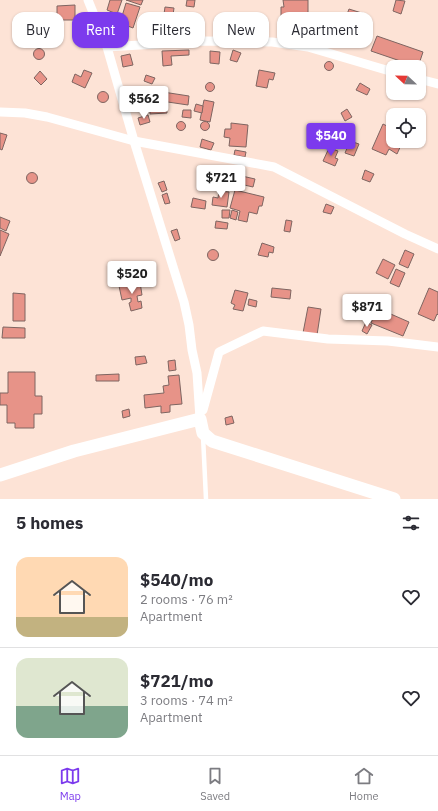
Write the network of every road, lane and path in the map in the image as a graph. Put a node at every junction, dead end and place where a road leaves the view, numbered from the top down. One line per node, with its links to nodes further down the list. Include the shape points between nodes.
1 (88, 0): 2 (street)
2 (93, 12)
3 (129, 46): 5 (street, via 206,41 272,42 308,47)
4 (107, 48): 9 (street)
5 (386, 70)
6 (426, 81): 7 (street)
7 (438, 84)
8 (0, 112): 9 (street, via 48,117)
9 (134, 141): 10 (street, via 274,166); 12 (street, via 184,302 197,373)
10 (438, 249)
11 (438, 347): 12 (street, via 388,341 328,339 263,330 219,352)
12 (200, 419): 13 (street); 14 (street, via 74,450)
13 (203, 433): 15 (lane); 16 (street, via 212,441)
14 (0, 475)
15 (206, 499)
16 (394, 499)

